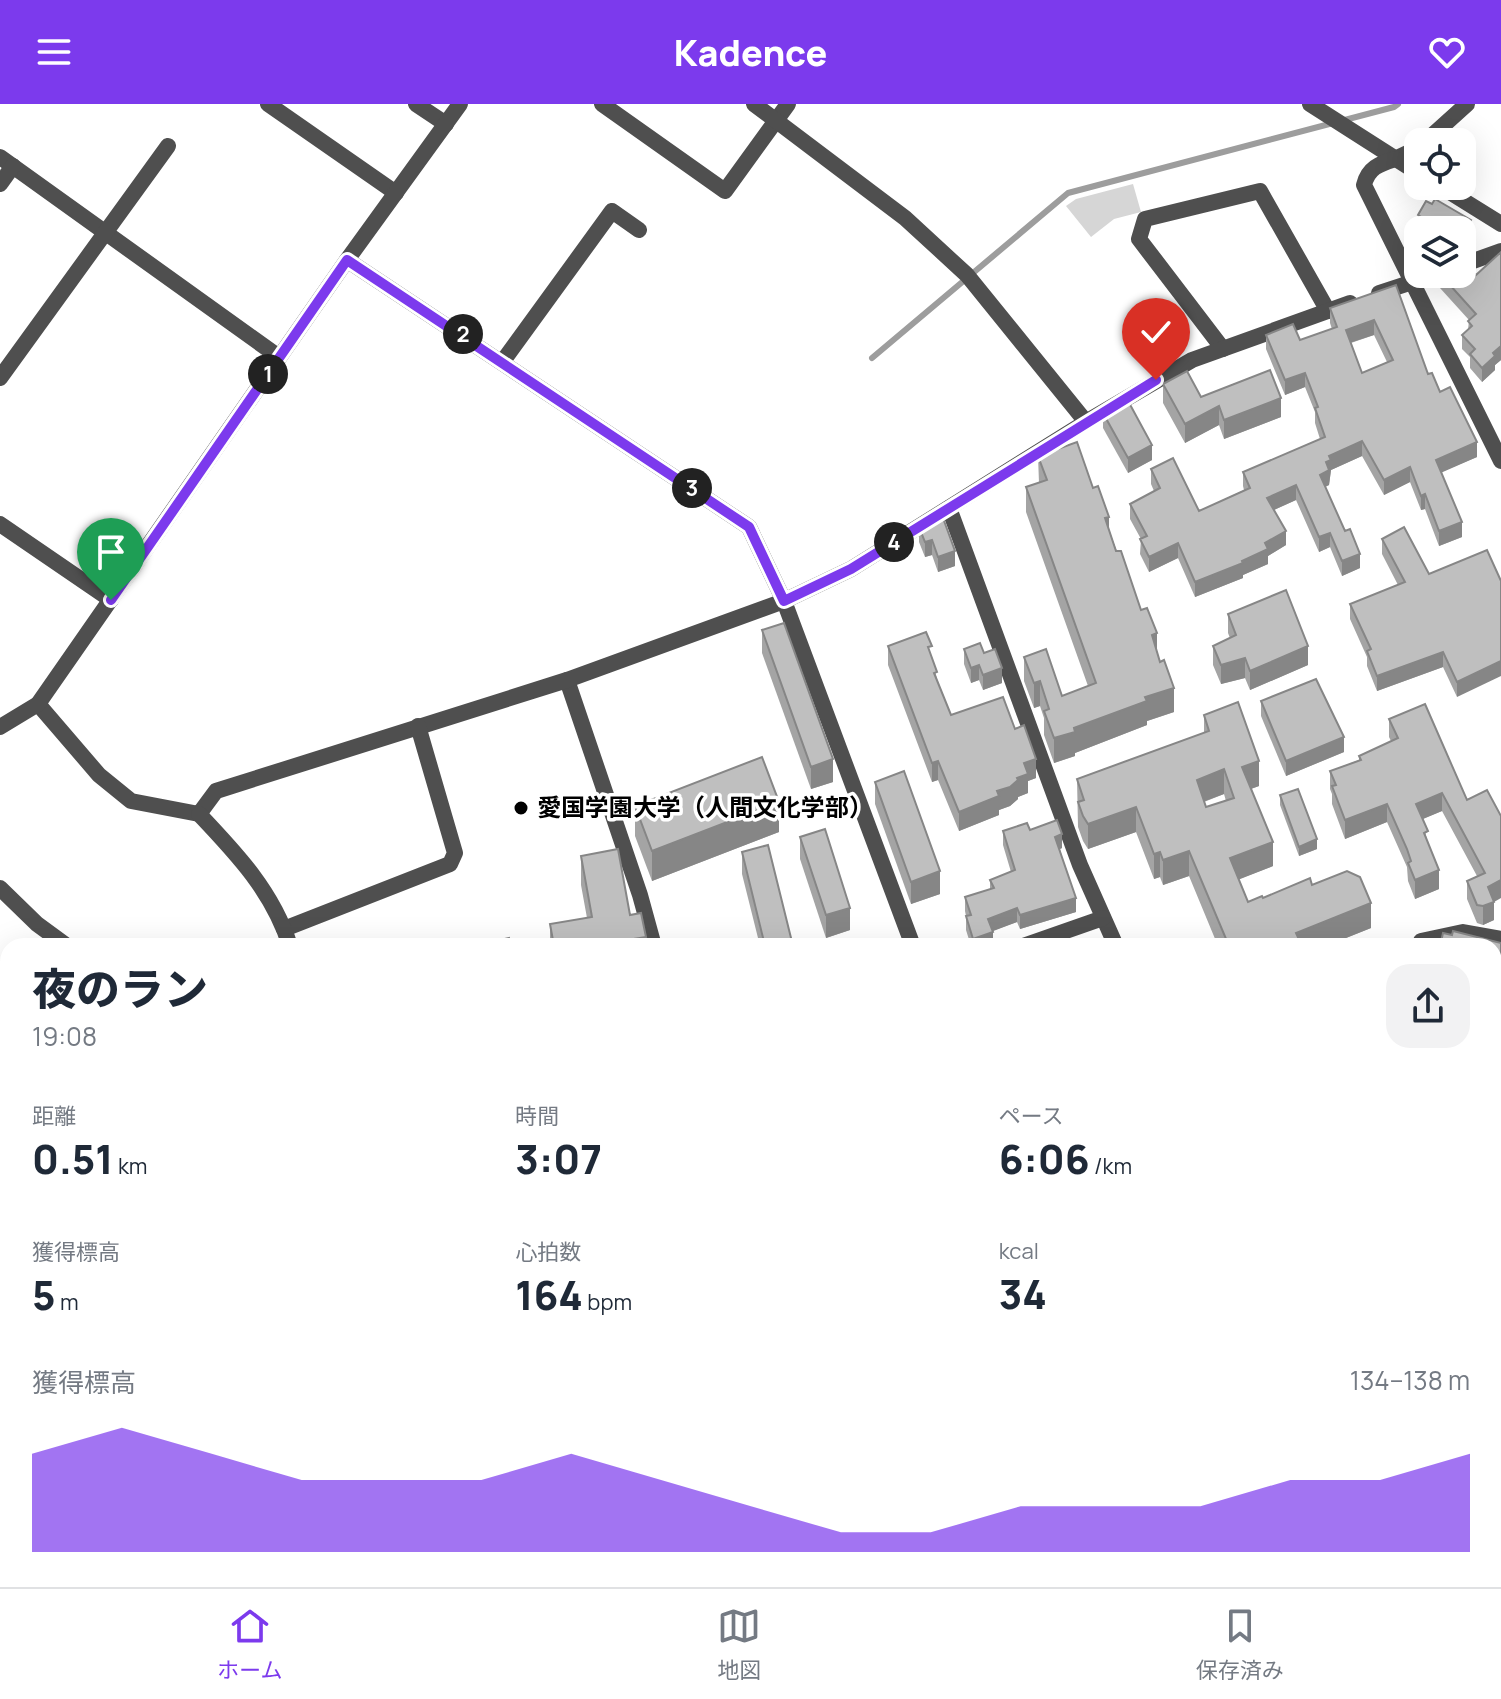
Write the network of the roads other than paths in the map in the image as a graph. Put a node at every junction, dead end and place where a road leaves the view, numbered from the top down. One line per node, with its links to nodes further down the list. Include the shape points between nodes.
1 (268, 104): 18 (street)
2 (416, 104): 10 (street)
3 (460, 104): 10 (street)
4 (602, 104): 9 (street, via 725,191)
5 (754, 104): 9 (street)
6 (788, 104): 9 (street)
7 (1310, 104): 14 (street)
8 (1467, 104): 11 (street)
9 (777, 120): 34 (street, via 905,218 967,275)
10 (446, 124): 18 (street)
11 (1440, 128)
12 (168, 146): 22 (street)
13 (1404, 155): 14 (street)
14 (1395, 159): 16 (street); 26 (street, via 1366,174 1364,185)
15 (6, 162): 17 (street); 22 (street)
16 (1404, 164)
17 (0, 184)
18 (396, 193): 24 (street)
19 (1462, 200): 20 (street)
20 (1501, 224)
21 (639, 230): 32 (street, via 612,211)
22 (106, 231): 31 (street); 33 (street)
23 (1501, 251): 25 (street)
24 (347, 260): 31 (street); 32 (street)
25 (1476, 260)
26 (1404, 267)
27 (1404, 286): 29 (street)
28 (1414, 288): 35 (street)
29 (1328, 311): 30 (street); 30 (street, via 1260,191 1145,219 1139,239)
30 (1223, 349): 34 (street, via 1192,360)
31 (279, 357): 38 (street)
32 (503, 361): 39 (street, via 749,527)
33 (0, 378)
34 (1086, 422): 36 (street)
35 (1501, 461)
36 (949, 508): 39 (street, via 851,569); 46 (street)
37 (0, 524): 38 (street)
38 (111, 600): 41 (street)
39 (784, 601): 40 (street); 51 (street)
40 (567, 680): 42 (street); 50 (street)
41 (38, 704): 43 (street); 44 (street, via 99,775 131,801)
42 (418, 726): 44 (street, via 216,791); 47 (street, via 455,853 450,864)
43 (0, 727)
44 (199, 814): 47 (street, via 262,886)
45 (0, 888): 48 (street)
46 (1103, 918): 52 (street); 53 (street)
47 (284, 929): 49 (street)
48 (56, 938)
49 (287, 938)
50 (652, 938)
51 (910, 938)
52 (1046, 938)
53 (1112, 938)
54 (1440, 938): 55 (street, via 1463,932)
55 (1496, 938)

